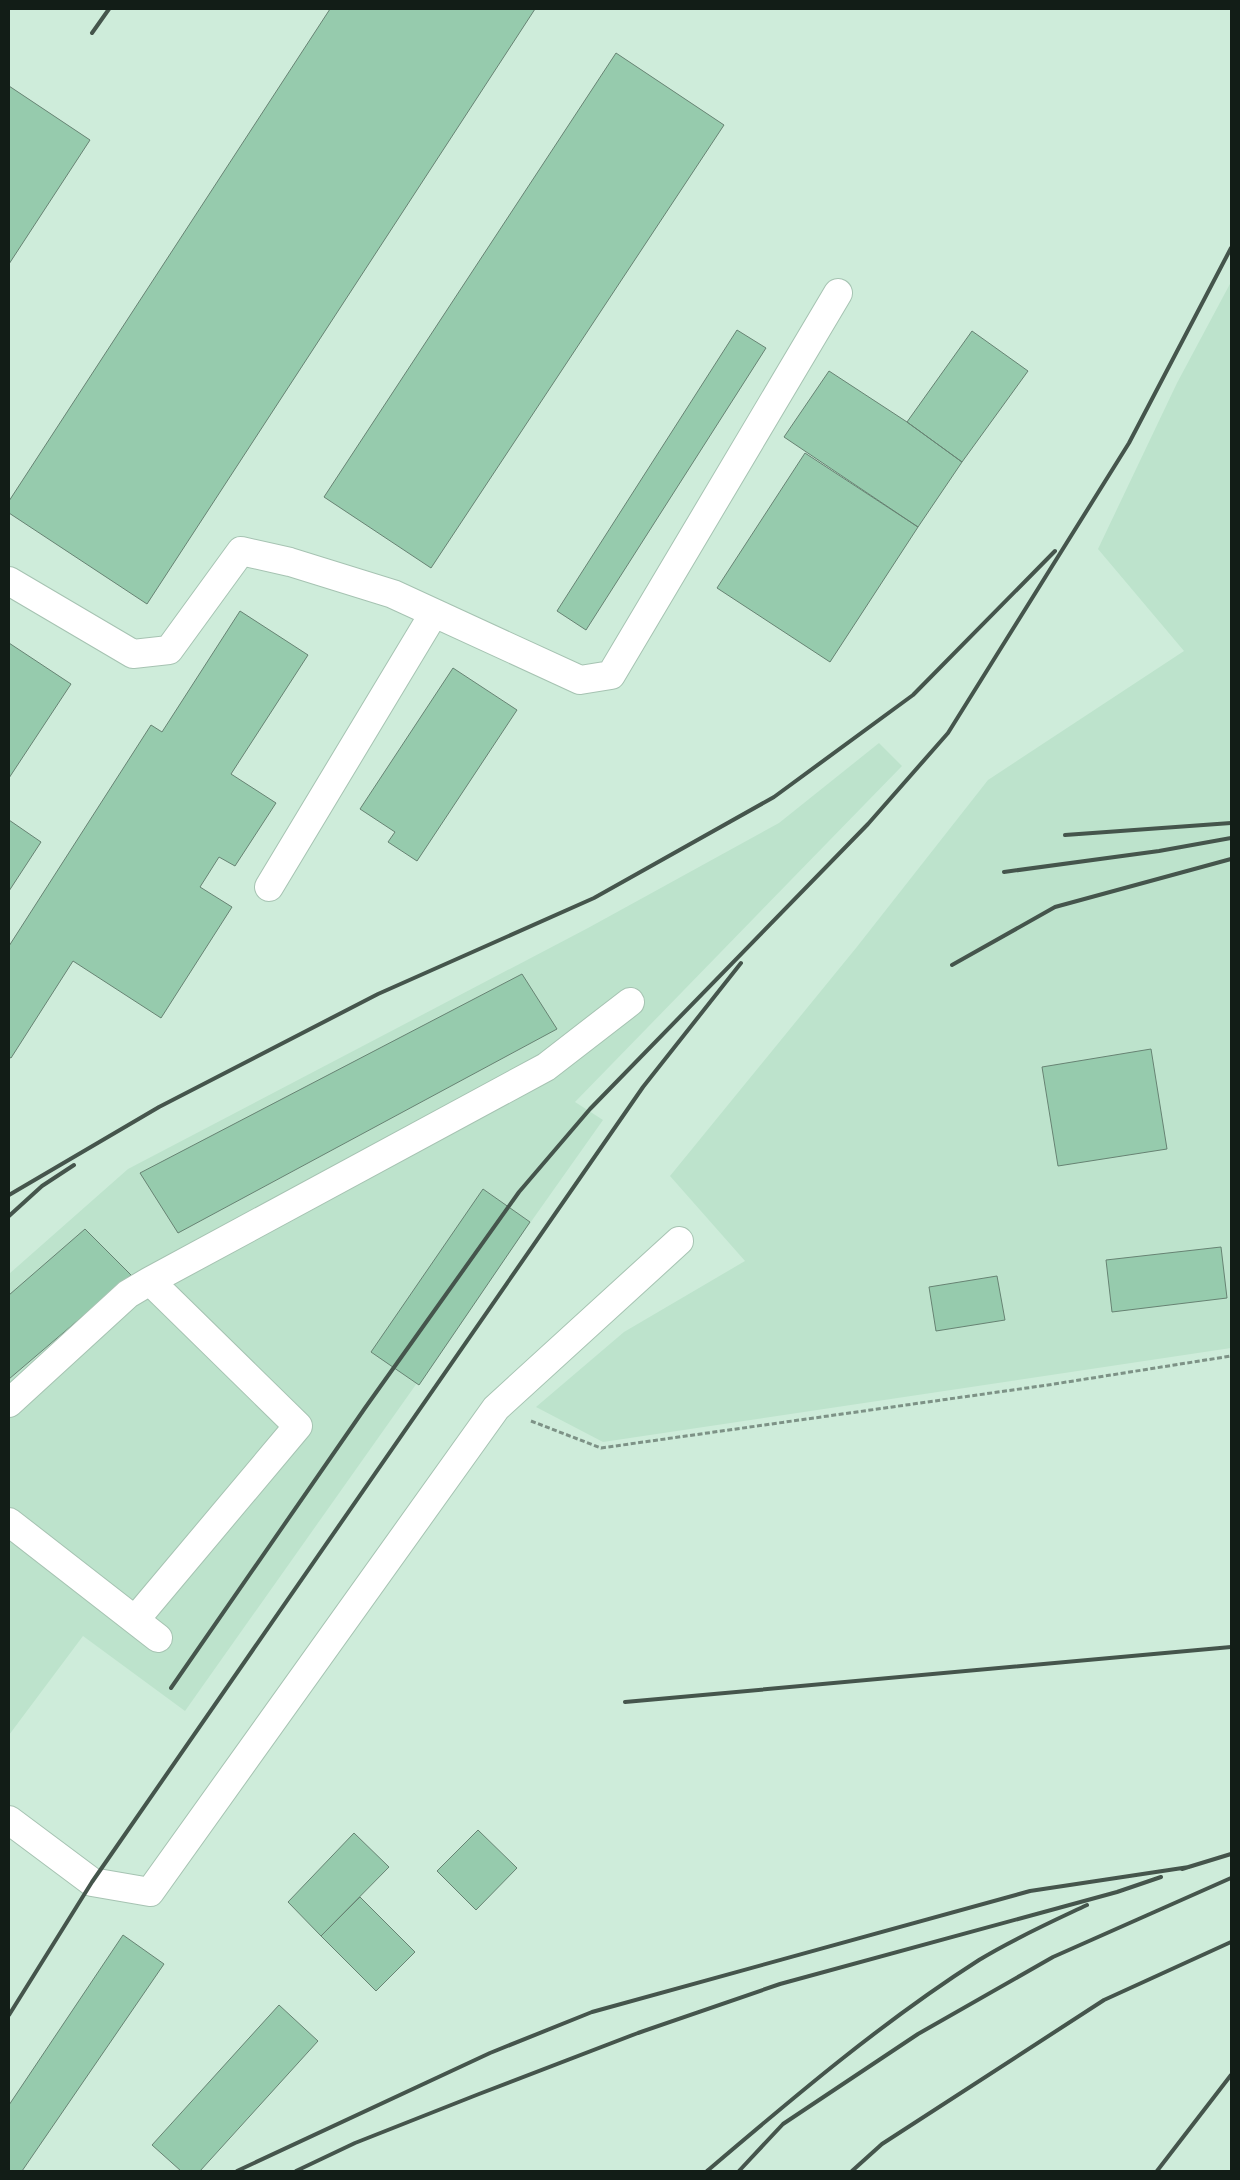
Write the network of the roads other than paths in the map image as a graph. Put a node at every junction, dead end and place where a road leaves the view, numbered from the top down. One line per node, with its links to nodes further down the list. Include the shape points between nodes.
1 (838, 293): 3 (street, via 611,675 580,680)
2 (9, 581): 3 (street, via 133,654 169,650 241,551 290,562 393,594)
3 (434, 613): 4 (street)
4 (269, 887)
5 (630, 1002): 7 (street, via 546,1067)
6 (679, 1241): 12 (street, via 496,1408 150,1892 92,1882)
7 (150, 1281): 8 (street, via 128,1294); 10 (street, via 298,1426)
8 (9, 1403)
9 (9, 1522): 10 (street)
10 (135, 1620): 11 (street)
11 (158, 1638)
12 (9, 1820)

